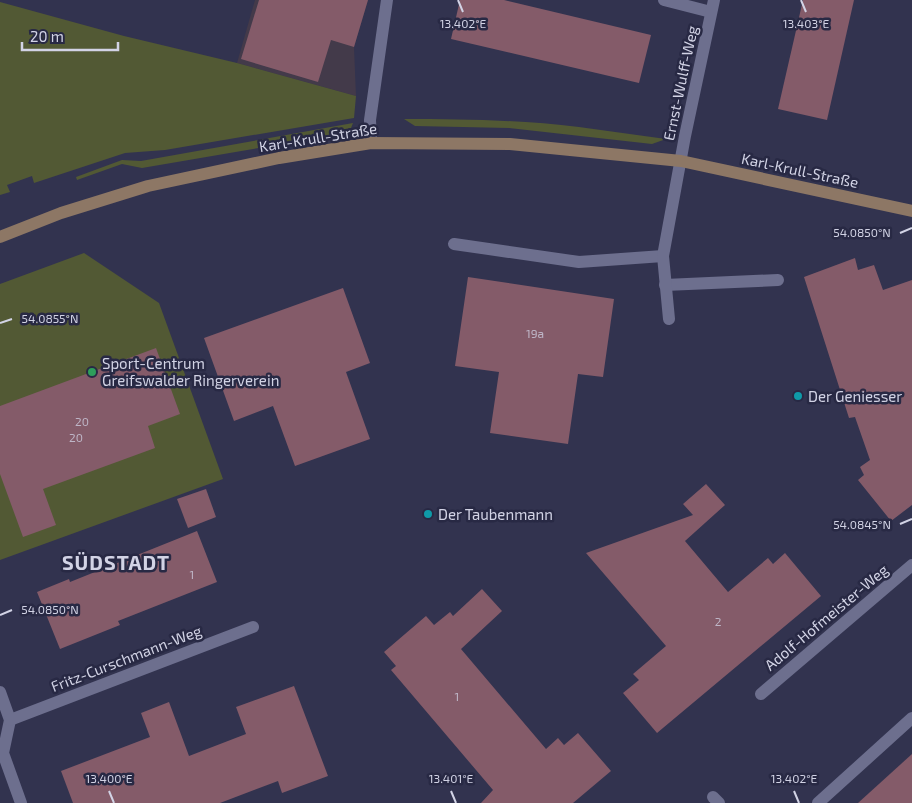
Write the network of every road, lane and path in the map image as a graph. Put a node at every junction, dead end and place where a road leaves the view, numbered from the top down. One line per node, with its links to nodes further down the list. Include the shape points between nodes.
1 (387, 0): 4 (street, via 370,120)
2 (664, 0): 3 (street, Ernst-Wulff-Weg)
3 (713, 6): 5 (street, Ernst-Wulff-Weg)
4 (372, 143): 5 (street, Karl-Krull-Straße, via 510,144); 7 (street, Karl-Krull-Straße, via 279,158 148,186 61,213)
5 (681, 161): 6 (street, Karl-Krull-Straße); 9 (street)
6 (912, 210)
7 (0, 237)
8 (454, 244): 9 (street, via 580,262)
9 (663, 256): 11 (street)
10 (778, 280): 11 (street)
11 (665, 285): 12 (street)
12 (669, 319)
13 (912, 565): 16 (street, Adolf-Hofmeister-Weg)
14 (252, 627): 18 (street, Fritz-Curschmann-Weg)
15 (0, 692): 18 (street)
16 (761, 694)
17 (912, 718): 20 (street)
18 (10, 720): 19 (street, via 2,753)
19 (21, 803)
20 (818, 803)

